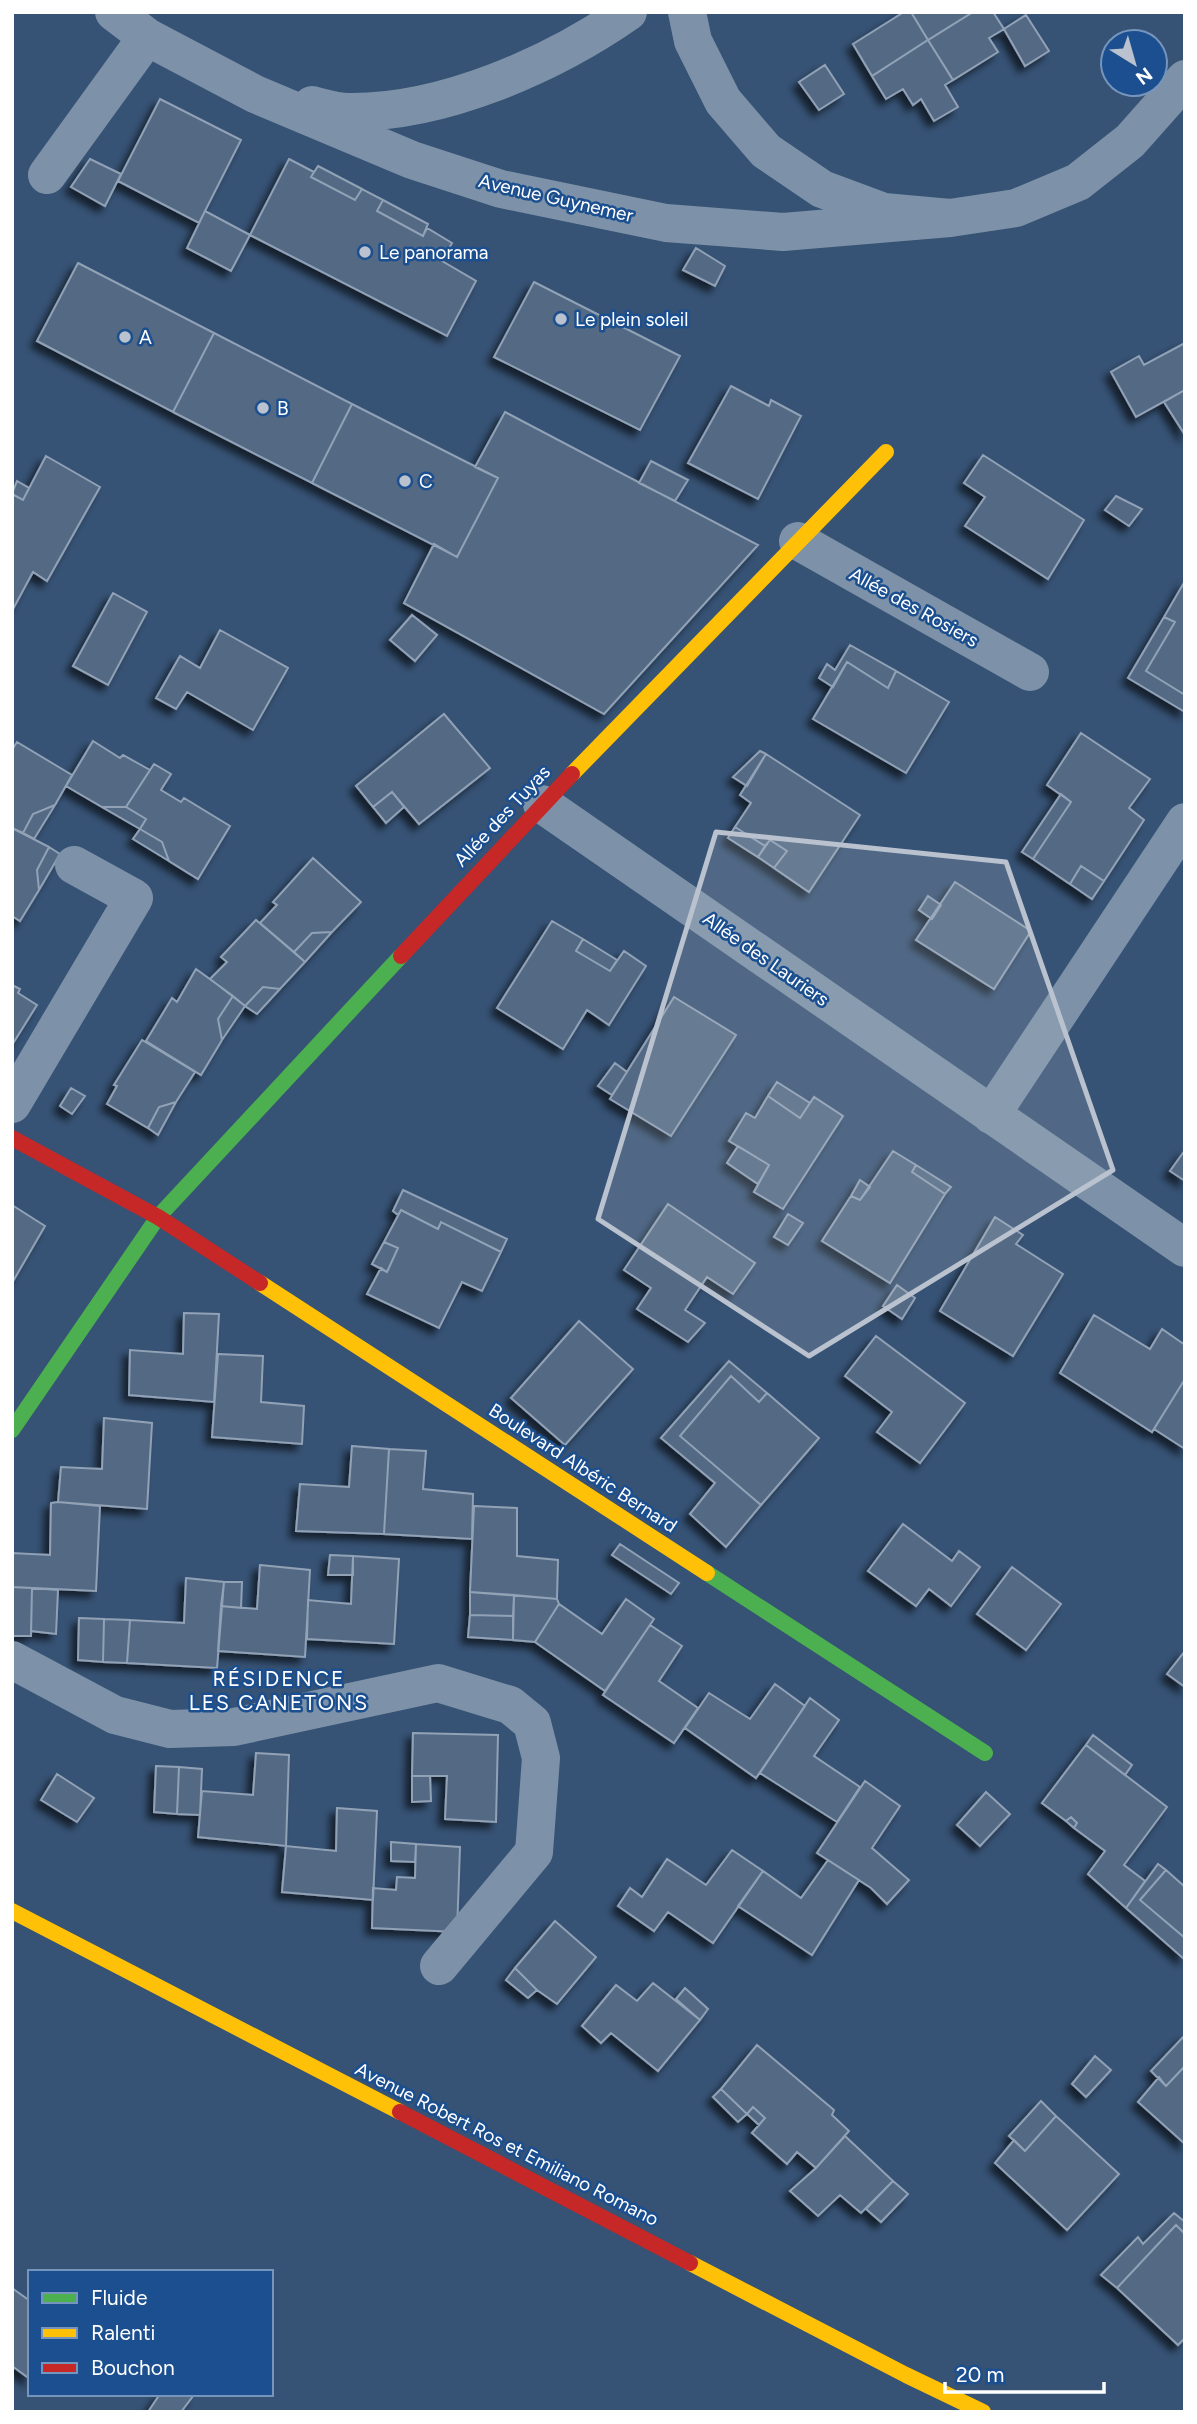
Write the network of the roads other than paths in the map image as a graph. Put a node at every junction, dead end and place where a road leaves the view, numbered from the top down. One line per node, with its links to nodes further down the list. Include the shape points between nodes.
1 (114, 12): 4 (street, Avenue Guynemer)
2 (628, 12): 6 (street, via 555,57 485,86 415,106 347,112)
3 (687, 12): 8 (street, via 693,41 723,101 766,151 822,189 884,212)
4 (147, 37): 6 (street, Avenue Guynemer); 7 (street)
5 (1185, 79): 8 (street, via 1130,141 1078,182 1016,208)
6 (255, 94): 8 (street, Avenue Guynemer, via 412,160 501,189 666,223 783,232)
7 (47, 175)
8 (950, 218)
9 (886, 452): 10 (street, Allée des Tuyas)
10 (798, 541): 11 (street, Allée des Rosiers); 12 (street, Allée des Tuyas)
11 (1030, 672)
12 (542, 804): 16 (street, Allée des Lauriers); 18 (street, Allée des Tuyas)
13 (1185, 822): 16 (street)
14 (74, 865): 15 (street, via 134,898)
15 (12, 1104)
16 (991, 1115): 19 (street, Allée des Lauriers)
17 (12, 1138): 18 (street, Boulevard Albéric Bernard)
18 (158, 1217): 20 (street); 22 (street, Boulevard Albéric Bernard)
19 (1185, 1248)
20 (12, 1430)
21 (12, 1660): 24 (street, via 115,1715 170,1729 234,1727 438,1683 510,1704 532,1723 541,1758 534,1852)
22 (985, 1753)
23 (12, 1911): 25 (street, Avenue Robert Ros et Emiliano Romano)
24 (439, 1966)
25 (983, 2412)

